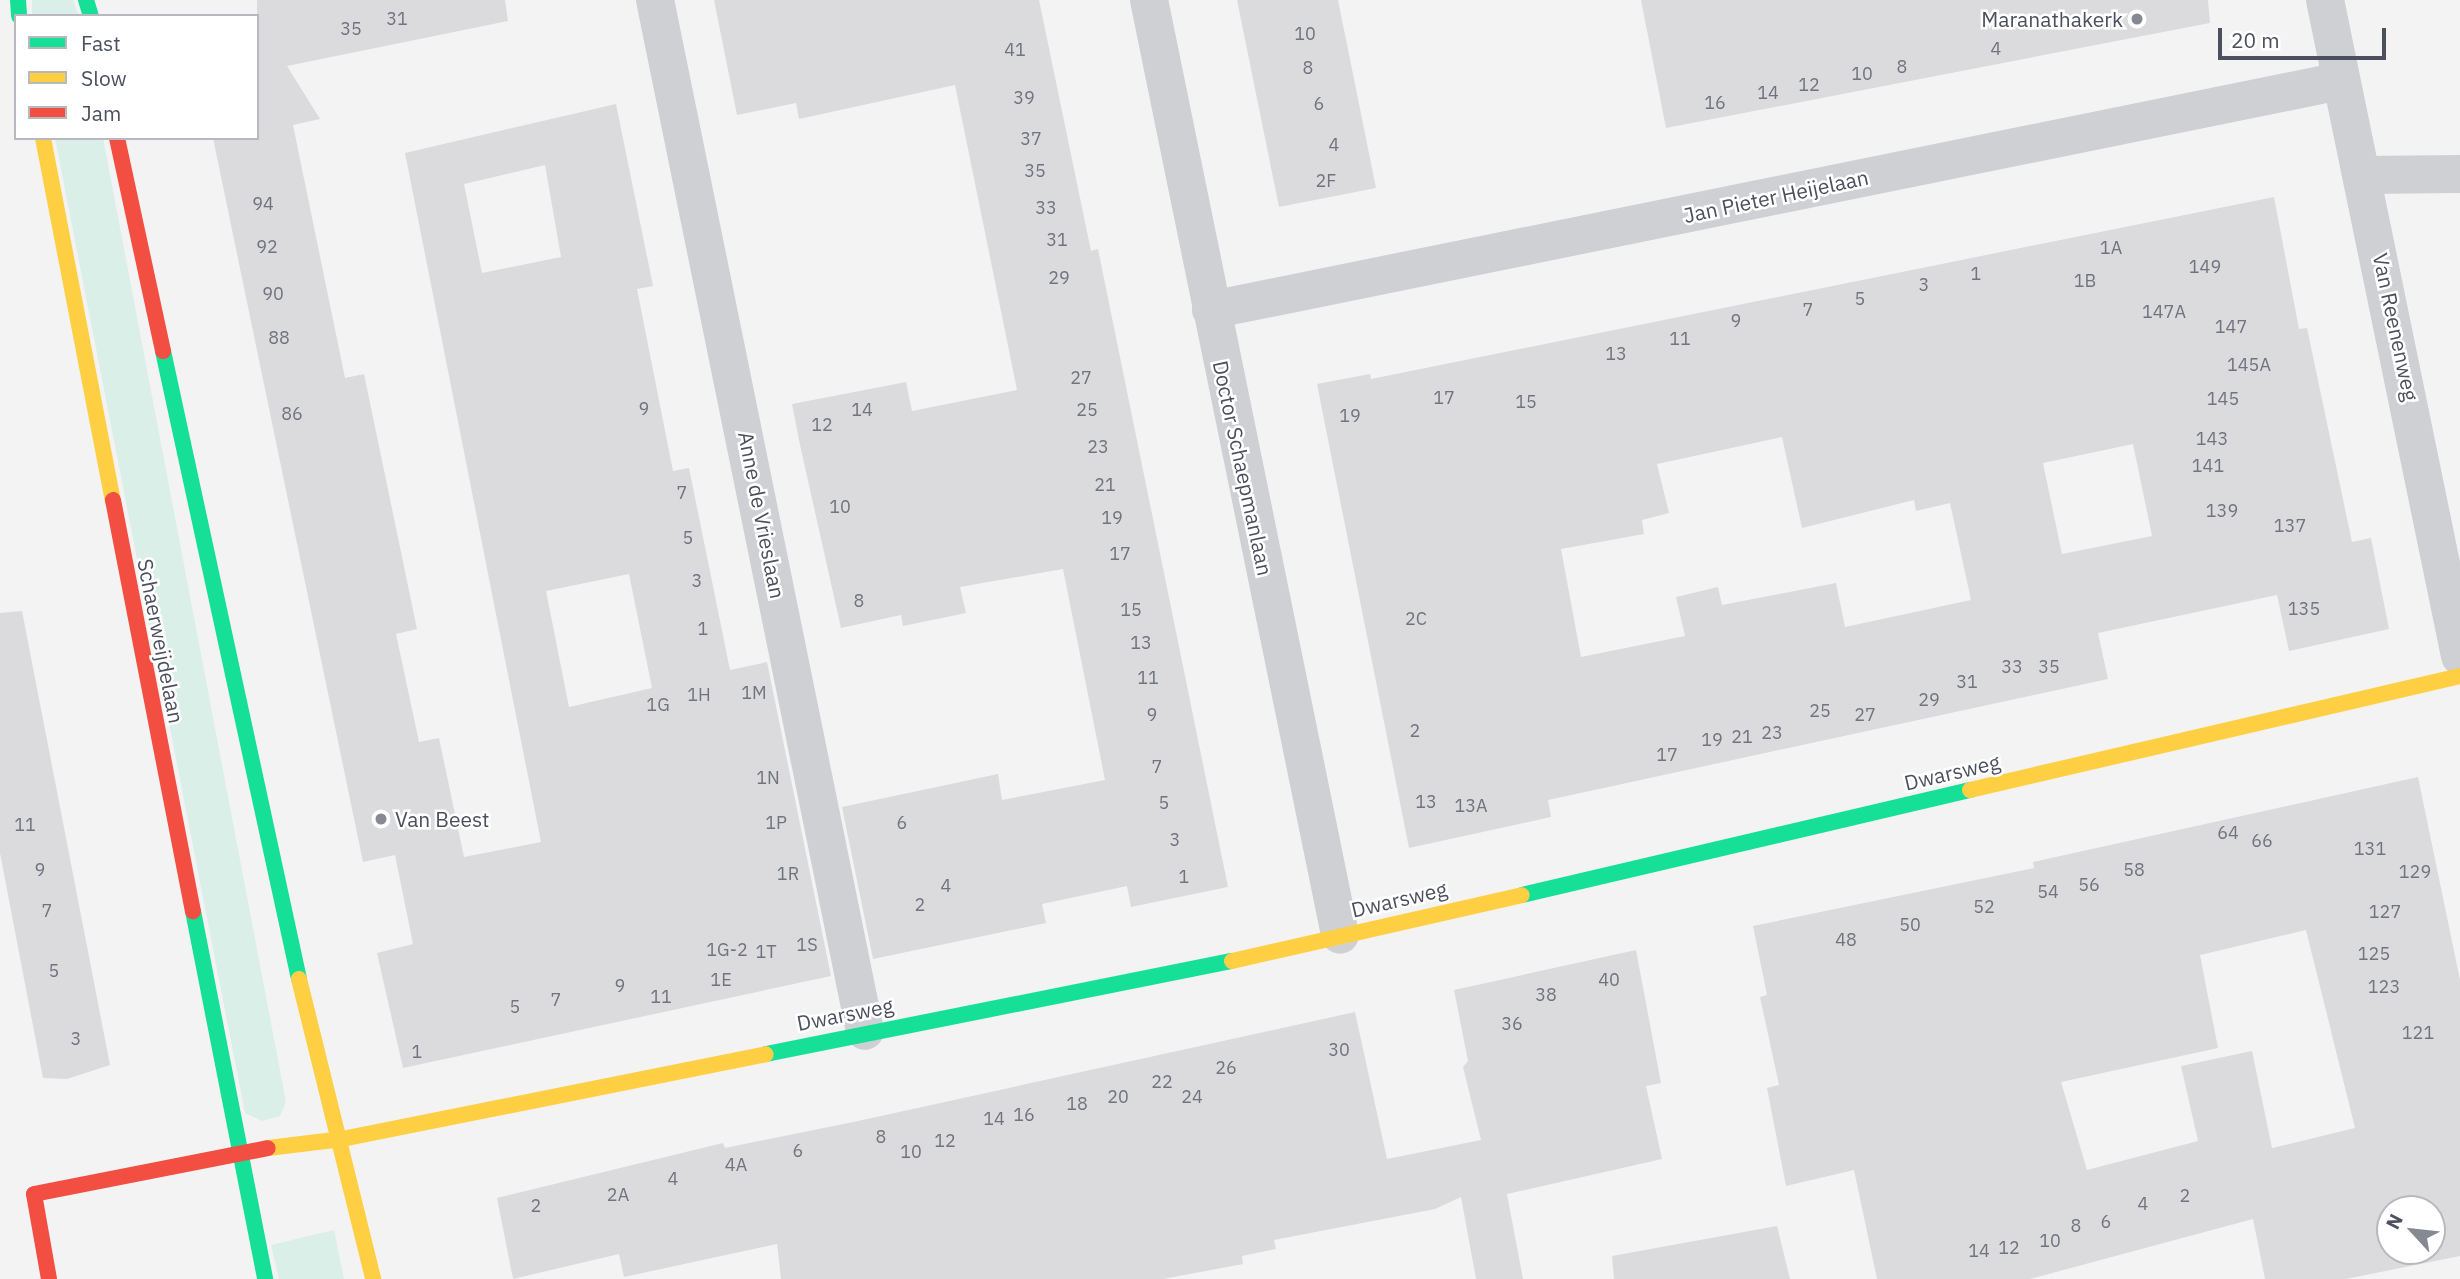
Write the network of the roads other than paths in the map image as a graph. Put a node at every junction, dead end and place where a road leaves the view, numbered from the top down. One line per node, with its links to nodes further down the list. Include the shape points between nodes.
1 (655, 0): 13 (street, Anne de Vrieslaan)
2 (1149, 0): 9 (street, Doctor Schaepmanlaan)
3 (2325, 0): 4 (street, Van Reenenweg)
4 (2341, 81): 8 (street, Van Reenenweg); 9 (street, Jan Pieter Heijelaan)
5 (43, 140): 15 (street, Schaerweijdelaan)
6 (117, 140): 14 (street, via 289,936)
7 (2460, 174): 8 (street)
8 (2363, 175): 10 (street, Van Reenenweg)
9 (1211, 310): 12 (street, Doctor Schaepmanlaan)
10 (2460, 656)
11 (2460, 676): 12 (street, Dwarsweg)
12 (1340, 935): 13 (street, Dwarsweg, via 1263,955)
13 (865, 1031): 14 (street, Dwarsweg)
14 (342, 1139): 15 (street); 18 (street)
15 (239, 1152): 16 (street, via 34,1194); 17 (street, Schaerweijdelaan)
16 (49, 1279)
17 (265, 1279)
18 (373, 1279)

